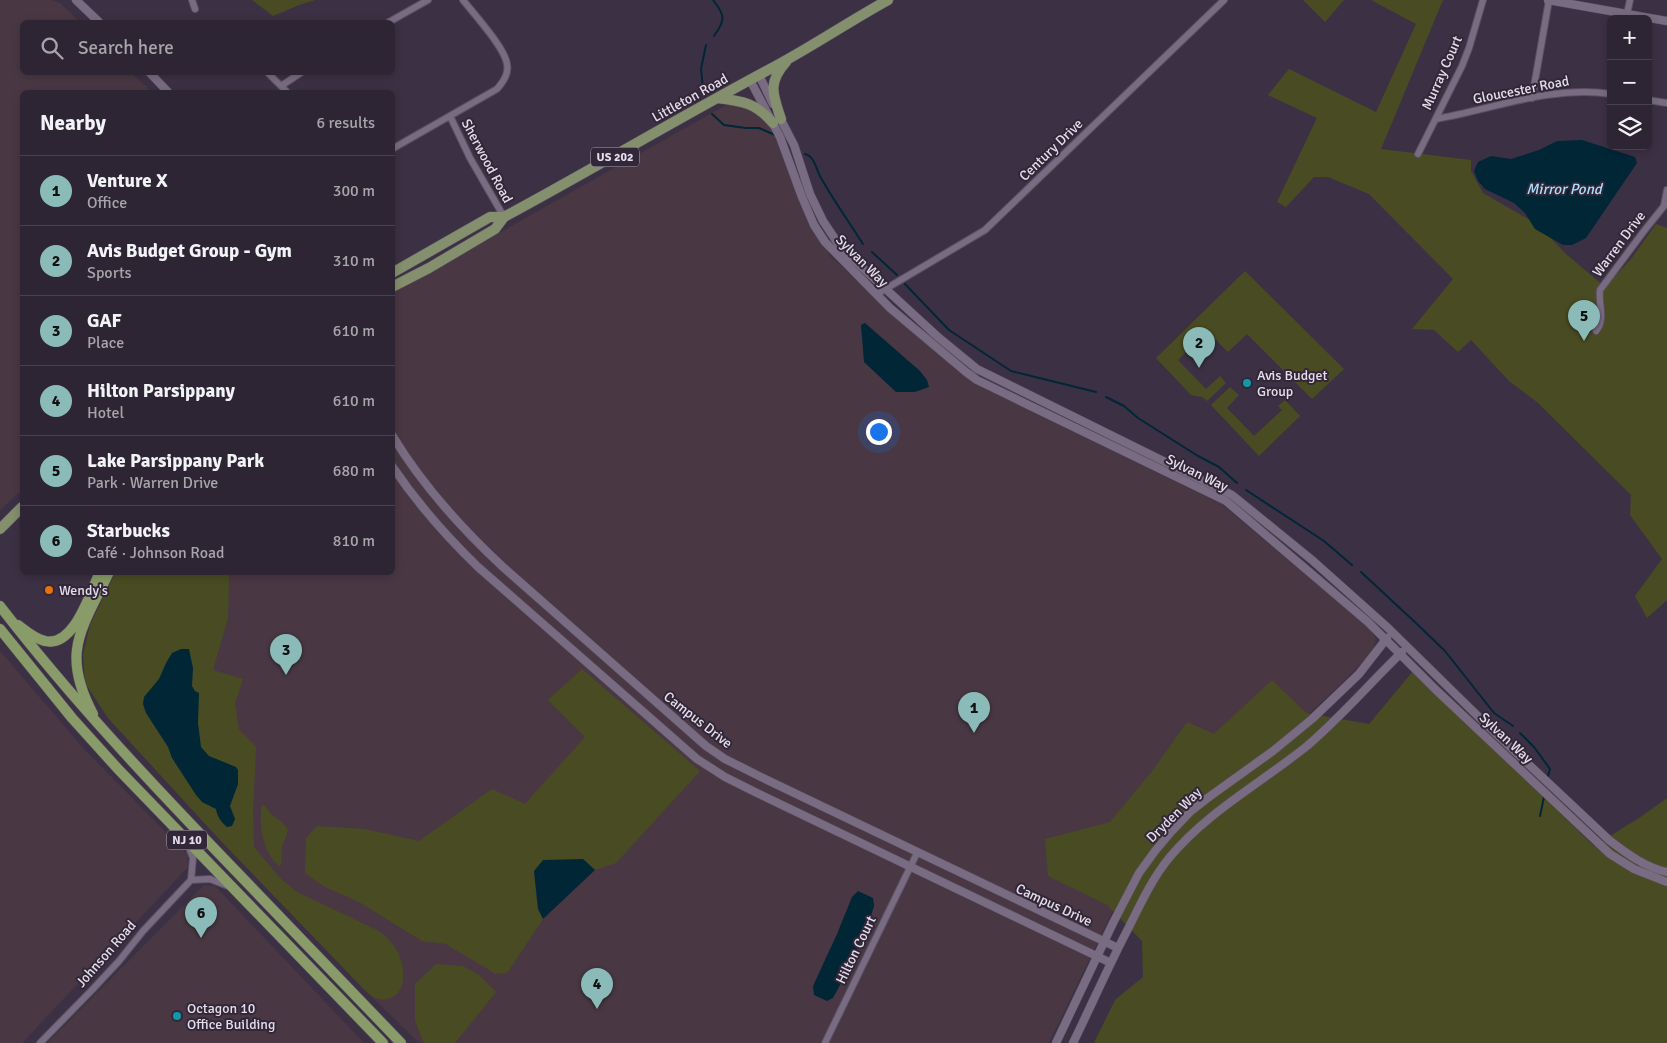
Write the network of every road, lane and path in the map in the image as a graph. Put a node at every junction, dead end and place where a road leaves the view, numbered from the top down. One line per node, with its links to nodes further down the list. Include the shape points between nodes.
1 (76, 0): 12 (street)
2 (192, 0): 10 (street)
3 (428, 0): 13 (street)
4 (463, 0): 28 (street, via 500,47 508,68 497,88)
5 (888, 0): 15 (main road, Littleton Road / US 202)
6 (1224, 0): 37 (street, Century Drive, via 986,230)
7 (1483, 0): 29 (street, Murray Court, via 1469,48)
8 (1549, 0): 11 (street); 25 (street)
9 (1630, 0): 11 (street)
10 (195, 9)
11 (1627, 14): 14 (street)
12 (97, 20)
13 (393, 20)
14 (1667, 21)
15 (790, 58): 19 (main road, Littleton Road / US 202); 30 (main road, via 776,75 773,85)
16 (151, 75): 21 (street)
17 (270, 75): 20 (street)
18 (298, 75): 20 (street)
19 (754, 77): 24 (main road, Littleton Road / US 202); 30 (street, Sylvan Way)
20 (281, 86): 22 (street)
21 (166, 90)
22 (285, 90)
23 (1607, 94): 25 (street, Gloucester Road, via 1578,91)
24 (717, 98): 30 (main road, via 752,104); 34 (main road, Littleton Road / US 202)
25 (1532, 98): 29 (street, Gloucester Road)
26 (1652, 100): 27 (street)
27 (1667, 102)
28 (450, 116): 31 (street); 34 (street, Sherwood Road)
29 (1436, 119): 32 (street, Murray Court)
30 (777, 121): 37 (street, Sylvan Way, via 794,145 822,221 841,248); 38 (street, Sylvan Way, via 814,225 839,258)
31 (395, 147)
32 (1418, 154)
33 (1667, 190): 39 (street, Warren Drive, via 1664,204 1600,290 1602,320)
34 (504, 217): 35 (main road, Littleton Road / US 202, via 490,217); 36 (main road, Littleton Road / US 202, via 495,229)
35 (395, 271)
36 (395, 285)
37 (886, 289): 38 (street, Century Drive); 46 (street, Sylvan Way, via 977,369 1232,495)
38 (877, 294): 47 (street, Sylvan Way, via 977,380 1226,501)
39 (1596, 331)
40 (395, 439): 61 (street, Campus Drive, via 426,485 471,537 706,746 725,759)
41 (395, 470): 62 (street, Campus Drive, via 448,538 478,567 691,755 741,785)
42 (20, 509): 43 (main road)
43 (0, 529)
44 (99, 575): 49 (highway, via 74,628 62,639 53,642 39,639)
45 (108, 575): 55 (highway, via 83,627 76,654 82,692)
46 (1341, 586): 47 (street); 51 (street, Sylvan Way)
47 (1334, 592): 52 (street, Sylvan Way)
48 (0, 606): 49 (highway, NJ 10)
49 (10, 620): 55 (highway, NJ 10)
50 (0, 629): 59 (highway, NJ 10, via 118,769)
51 (1392, 632): 52 (street, Dryden Way); 53 (street, Sylvan Way)
52 (1385, 640): 54 (street, Sylvan Way); 67 (street, Dryden Way, via 1359,674 1312,718 1273,752 1209,797 1171,832 1139,873)
53 (1407, 647): 54 (street, Dryden Way); 56 (street, Sylvan Way)
54 (1400, 654): 57 (street, Sylvan Way); 68 (street, Dryden Way, via 1308,745 1215,813 1186,839 1151,884)
55 (102, 730): 73 (highway, NJ 10)
56 (1504, 741): 57 (street); 58 (street, Sylvan Way)
57 (1497, 747): 60 (street, Sylvan Way)
58 (1601, 832): 60 (street); 63 (street, Sylvan Way, via 1625,853)
59 (182, 834): 64 (street, via 193,858); 66 (highway, NJ 10)
60 (1594, 839): 65 (street, Sylvan Way, via 1626,865)
61 (917, 853): 62 (street, Hilton Court); 67 (street, Campus Drive)
62 (910, 867): 69 (street, Campus Drive); 74 (street, Hilton Court)
63 (1667, 872)
64 (191, 880): 66 (street, via 210,879); 71 (street, Johnson Road)
65 (1667, 882)
66 (233, 888): 72 (highway, NJ 10)
67 (1104, 942): 68 (street, Campus Drive); 69 (street, Dryden Way)
68 (1118, 948): 70 (street, Dryden Way)
69 (1097, 956): 70 (street, Campus Drive); 75 (street, Dryden Way)
70 (1111, 963): 76 (street, Dryden Way)
71 (40, 1043)
72 (383, 1043)
73 (401, 1043)
74 (825, 1043)
75 (1056, 1043)
76 (1073, 1043)

